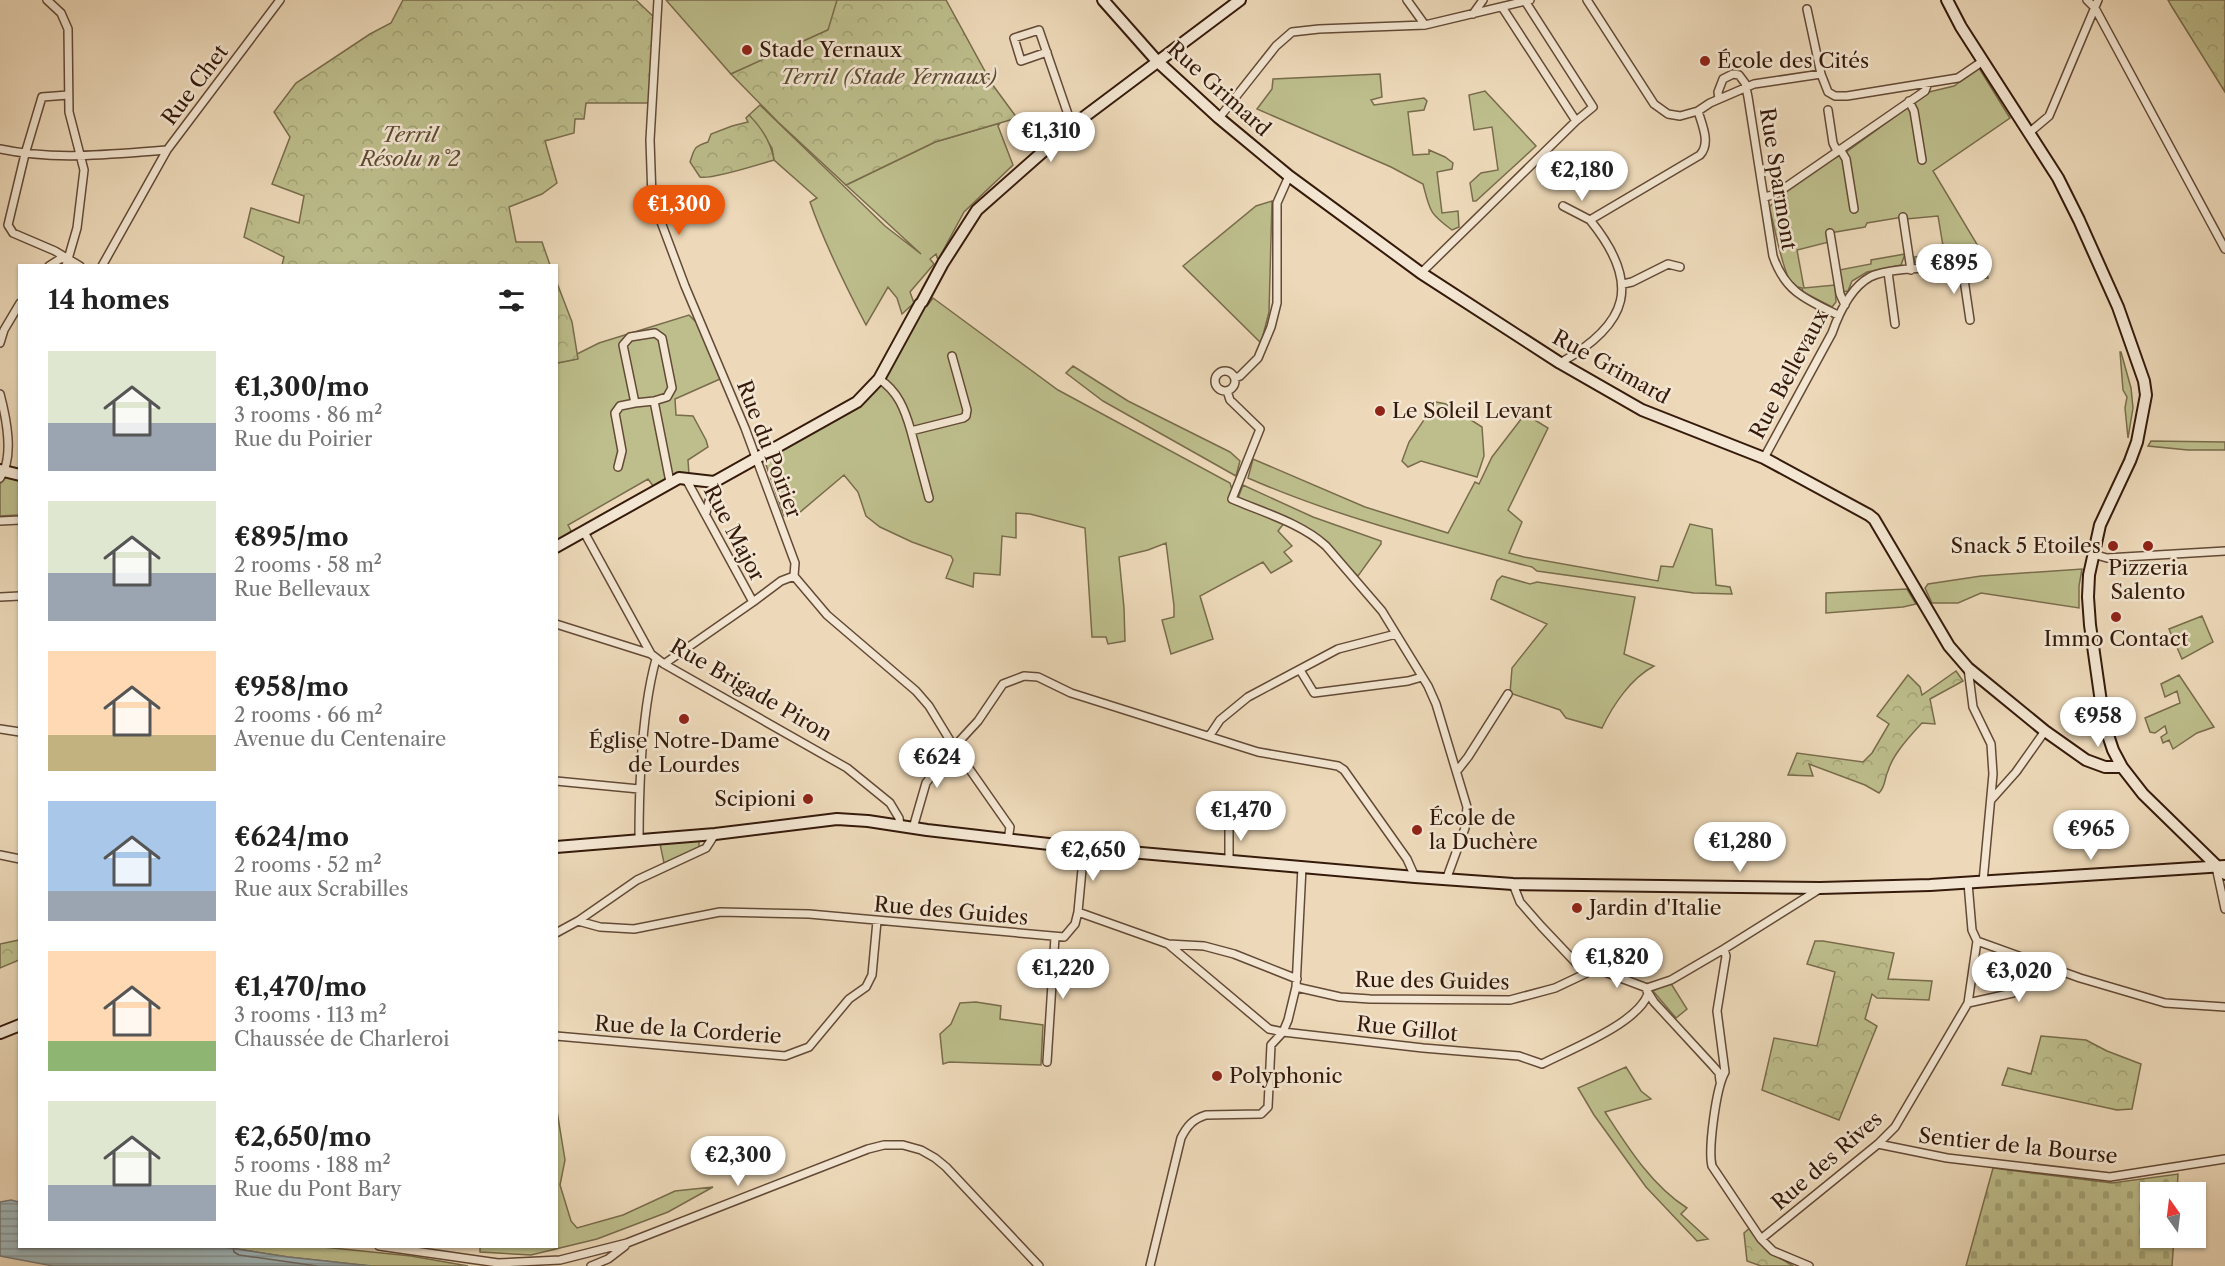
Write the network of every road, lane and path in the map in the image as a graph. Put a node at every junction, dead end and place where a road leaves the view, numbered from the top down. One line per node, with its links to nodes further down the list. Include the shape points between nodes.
1 (46, 0): 24 (street, via 61,13 68,29)
2 (280, 0): 34 (street, Rue Chet)
3 (658, 0): 73 (street, Rue du Poirier, via 650,140 652,198)
4 (1103, 0): 19 (main road, Rue Grimard)
5 (1240, 0): 19 (main road)
6 (1407, 0): 17 (street)
7 (1483, 0): 16 (street)
8 (1587, 0): 28 (street, via 1659,109 1680,116)
9 (1947, 0): 20 (main road)
10 (2087, 0): 14 (street)
11 (2098, 0): 14 (street)
12 (1528, 1): 13 (street); 30 (street, via 1593,107)
13 (1502, 7): 16 (street); 30 (street)
14 (2095, 8): 32 (street, via 2049,116); 46 (street)
15 (1807, 9): 21 (street)
16 (1473, 14): 17 (street)
17 (1425, 25): 29 (street, via 1292,32 1276,46)
18 (1047, 52): 18 (street, via 1039,30 1014,38 1021,61); 31 (street)
19 (1157, 61): 29 (main road, Rue Grimard); 31 (main road)
20 (1983, 61): 22 (street, via 1958,78); 32 (main road)
21 (1821, 74): 22 (street, via 1825,89 1839,96); 23 (street, via 1754,84)
22 (1928, 83): 26 (street, via 1925,91)
23 (1746, 89): 25 (street); 25 (street, via 1739,75 1733,74 1721,82); 40 (street, Rue Sparmont)
24 (68, 95): 36 (street, via 42,97); 37 (street)
25 (1719, 99): 28 (street)
26 (1909, 101): 35 (street); 38 (street)
27 (1828, 110): 35 (street, via 1833,143)
28 (1698, 111): 44 (street, via 1706,149)
29 (1219, 118): 39 (main road, Rue Grimard)
30 (1576, 121): 55 (street)
31 (1072, 126): 66 (main road, via 977,210)
32 (2030, 132): 87 (main road, via 2095,253 2145,389 2135,448 2100,525)
33 (0, 148): 36 (street, Rue Chet)
34 (167, 150): 37 (street, Rue Chet); 50 (street)
35 (1839, 150): 40 (street, via 1776,194); 42 (street, via 1846,159)
36 (25, 154): 37 (street, Rue Chet); 48 (street, via 8,225 13,233)
37 (81, 156): 48 (street, via 82,200)
38 (1922, 160)
39 (1289, 176): 55 (main road, Rue Grimard); 65 (street, via 1276,203 1277,303 1271,327 1258,358)
40 (1765, 197): 59 (street, Rue Sparmont, via 1778,271 1805,299)
41 (1563, 206): 44 (street)
42 (1854, 209)
43 (1903, 216): 53 (street)
44 (1590, 220): 56 (street, via 1611,248)
45 (1830, 233): 57 (street, Rue Bellevaux)
46 (2225, 249)
47 (1966, 257): 51 (street)
48 (67, 262): 49 (street, via 60,259)
49 (52, 264)
50 (103, 264)
51 (1962, 266): 53 (street, Rue Bellevaux); 60 (street)
52 (1680, 267): 56 (street, via 1668,264)
53 (1911, 270): 54 (street, Rue Bellevaux)
54 (1888, 272): 57 (street, Rue Bellevaux, via 1863,282); 61 (street)
55 (1421, 273): 64 (main road, Rue Grimard)
56 (1623, 284): 64 (street, via 1615,313 1603,333)
57 (1845, 305): 59 (street, Rue Bellevaux)
58 (18, 306): 62 (street)
59 (1838, 315): 72 (street, Rue Bellevaux)
60 (1970, 320)
61 (1895, 324)
62 (0, 343)
63 (952, 356): 71 (street, via 966,416)
64 (1560, 363): 72 (main road, Rue Grimard, via 1642,410)
65 (1235, 378): 67 (street, via 1233,387); 67 (street, via 1227,371 1217,377 1217,386)
66 (879, 379): 71 (street, via 903,405); 73 (main road, via 857,402)
67 (1227, 391): 93 (street, via 1230,400 1260,429 1232,499 1319,539 1378,607)
68 (0, 394): 75 (street, via 8,437)
69 (654, 401): 70 (street); 70 (street, via 667,397 672,388 662,338 655,333 630,337 624,342); 78 (street)
70 (634, 403): 74 (street, via 620,406 615,413 622,451)
71 (911, 430): 80 (street)
72 (1764, 458): 96 (main road, Rue Grimard, via 1874,519 1949,646)
73 (756, 460): 79 (main road); 88 (street, Rue du Poirier, via 795,563)
74 (618, 467)
75 (1, 473): 76 (main road)
76 (18, 475)
77 (686, 479): 78 (main road); 79 (main road); 81 (street, Rue Major)
78 (670, 482): 84 (main road)
79 (714, 483): 81 (street)
80 (929, 498)
81 (706, 513): 91 (street, Rue Major)
82 (18, 520): 83 (street)
83 (0, 521)
84 (584, 532): 85 (main road); 94 (street)
85 (558, 546)
86 (2225, 551): 87 (street, via 2107,558)
87 (2093, 554): 105 (main road, via 2088,597 2099,693 2104,723)
88 (794, 576): 91 (street); 104 (street, via 827,615 916,691)
89 (18, 596): 90 (street)
90 (0, 597)
91 (753, 602): 95 (street)
92 (558, 625): 94 (street, Rue Brigade Piron)
93 (1396, 634): 97 (street, via 1338,649); 98 (street)
94 (653, 657): 95 (street, Rue Brigade Piron); 108 (street)
95 (664, 664): 111 (street, Rue Brigade Piron, via 847,768 890,804)
96 (1968, 668): 101 (main road, Rue Grimard); 109 (street, via 1973,707 1991,744)
97 (1300, 670): 98 (street, via 1314,693); 103 (street, via 1248,697 1220,720)
98 (1422, 677): 106 (street, via 1436,704)
99 (1508, 694): 106 (street)
100 (0, 729): 102 (street)
101 (2045, 731): 105 (main road, Rue Grimard, via 2086,760 2105,767); 109 (street)
102 (18, 732)
103 (1210, 735): 104 (street, via 1071,693 1032,676 1003,684); 123 (street, via 1258,752 1344,770 1407,859)
104 (954, 747): 112 (street, via 926,783); 114 (street, via 1010,827)
105 (2122, 766): 122 (main road, via 2143,794)
106 (1457, 771): 124 (street, via 1467,807 1465,828)
107 (558, 781): 108 (street)
108 (639, 789): 115 (street)
109 (1991, 801): 125 (street)
110 (1229, 824): 120 (street)
111 (900, 825): 112 (main road); 113 (main road, via 837,819)
112 (913, 828): 114 (main road)
113 (715, 834): 115 (main road); 131 (street, via 706,848 637,880)
114 (1008, 840): 117 (main road)
115 (639, 841): 116 (main road)
116 (558, 847)
117 (1084, 848): 120 (main road); 130 (street)
118 (0, 855): 119 (street)
119 (18, 859)
120 (1229, 860): 121 (main road)
121 (1302, 867): 123 (main road); 140 (street)
122 (2222, 869): 125 (main road); 129 (street)
123 (1415, 877): 124 (main road)
124 (1446, 880): 127 (main road)
125 (1983, 882): 126 (main road)
126 (1968, 883): 128 (main road); 135 (street, via 1972,930)
127 (1513, 884): 128 (main road); 139 (street, via 1520,902 1541,926 1576,963)
128 (1820, 888): 137 (street)
129 (2225, 909)
130 (1078, 912): 134 (street, Rue des Guides, via 1075,924 1064,937); 136 (street)
131 (579, 921): 132 (street, Rue des Guides, via 634,929 720,912 809,914); 133 (street)
132 (878, 921): 134 (street, Rue des Guides); 148 (street, Rue de la Corderie, via 872,975 866,987 849,999 809,1047 785,1056)
133 (558, 932)
134 (1055, 937): 149 (street)
135 (1977, 941): 138 (street); 143 (street, Rue des Rives)
136 (1168, 944): 140 (street, via 1203,946 1234,954); 146 (street, Rue Gillot, via 1269,1029)
137 (1724, 949): 142 (street); 150 (street, via 1717,1011 1725,1064)
138 (2015, 956): 143 (street, via 2013,993); 144 (street, via 2165,1002)
139 (1591, 971): 141 (street, Rue des Guides, via 1556,988 1510,1000 1370,999); 142 (street, via 1602,971)
140 (1297, 979): 141 (street)
141 (1296, 987): 146 (street)
142 (1647, 991): 146 (street, Rue Gillot, via 1644,1004 1621,1023 1542,1064 1519,1056); 150 (street, via 1719,1073)
143 (1968, 1003): 151 (street, Rue des Rives, via 1895,1127)
144 (2225, 1006)
145 (18, 1026): 147 (main road)
146 (1283, 1032): 158 (street, via 1271,1045 1268,1107 1261,1114 1198,1118 1181,1138)
147 (0, 1033)
148 (558, 1036)
149 (1047, 1062)
150 (1720, 1081): 153 (street, via 1712,1166)
151 (1878, 1144): 152 (street, Sentier de la Bourse, via 1947,1158 2110,1177); 153 (street, Rue des Rives)
152 (2225, 1159)
153 (1761, 1239): 159 (street, via 1773,1251)
154 (627, 1243): 155 (street, via 560,1260 515,1263 471,1261); 156 (street, via 608,1259); 157 (street, via 868,1149 903,1145 921,1150 946,1167)
155 (391, 1248)
156 (591, 1266)
157 (1039, 1266)
158 (1150, 1266)
159 (1809, 1266)

